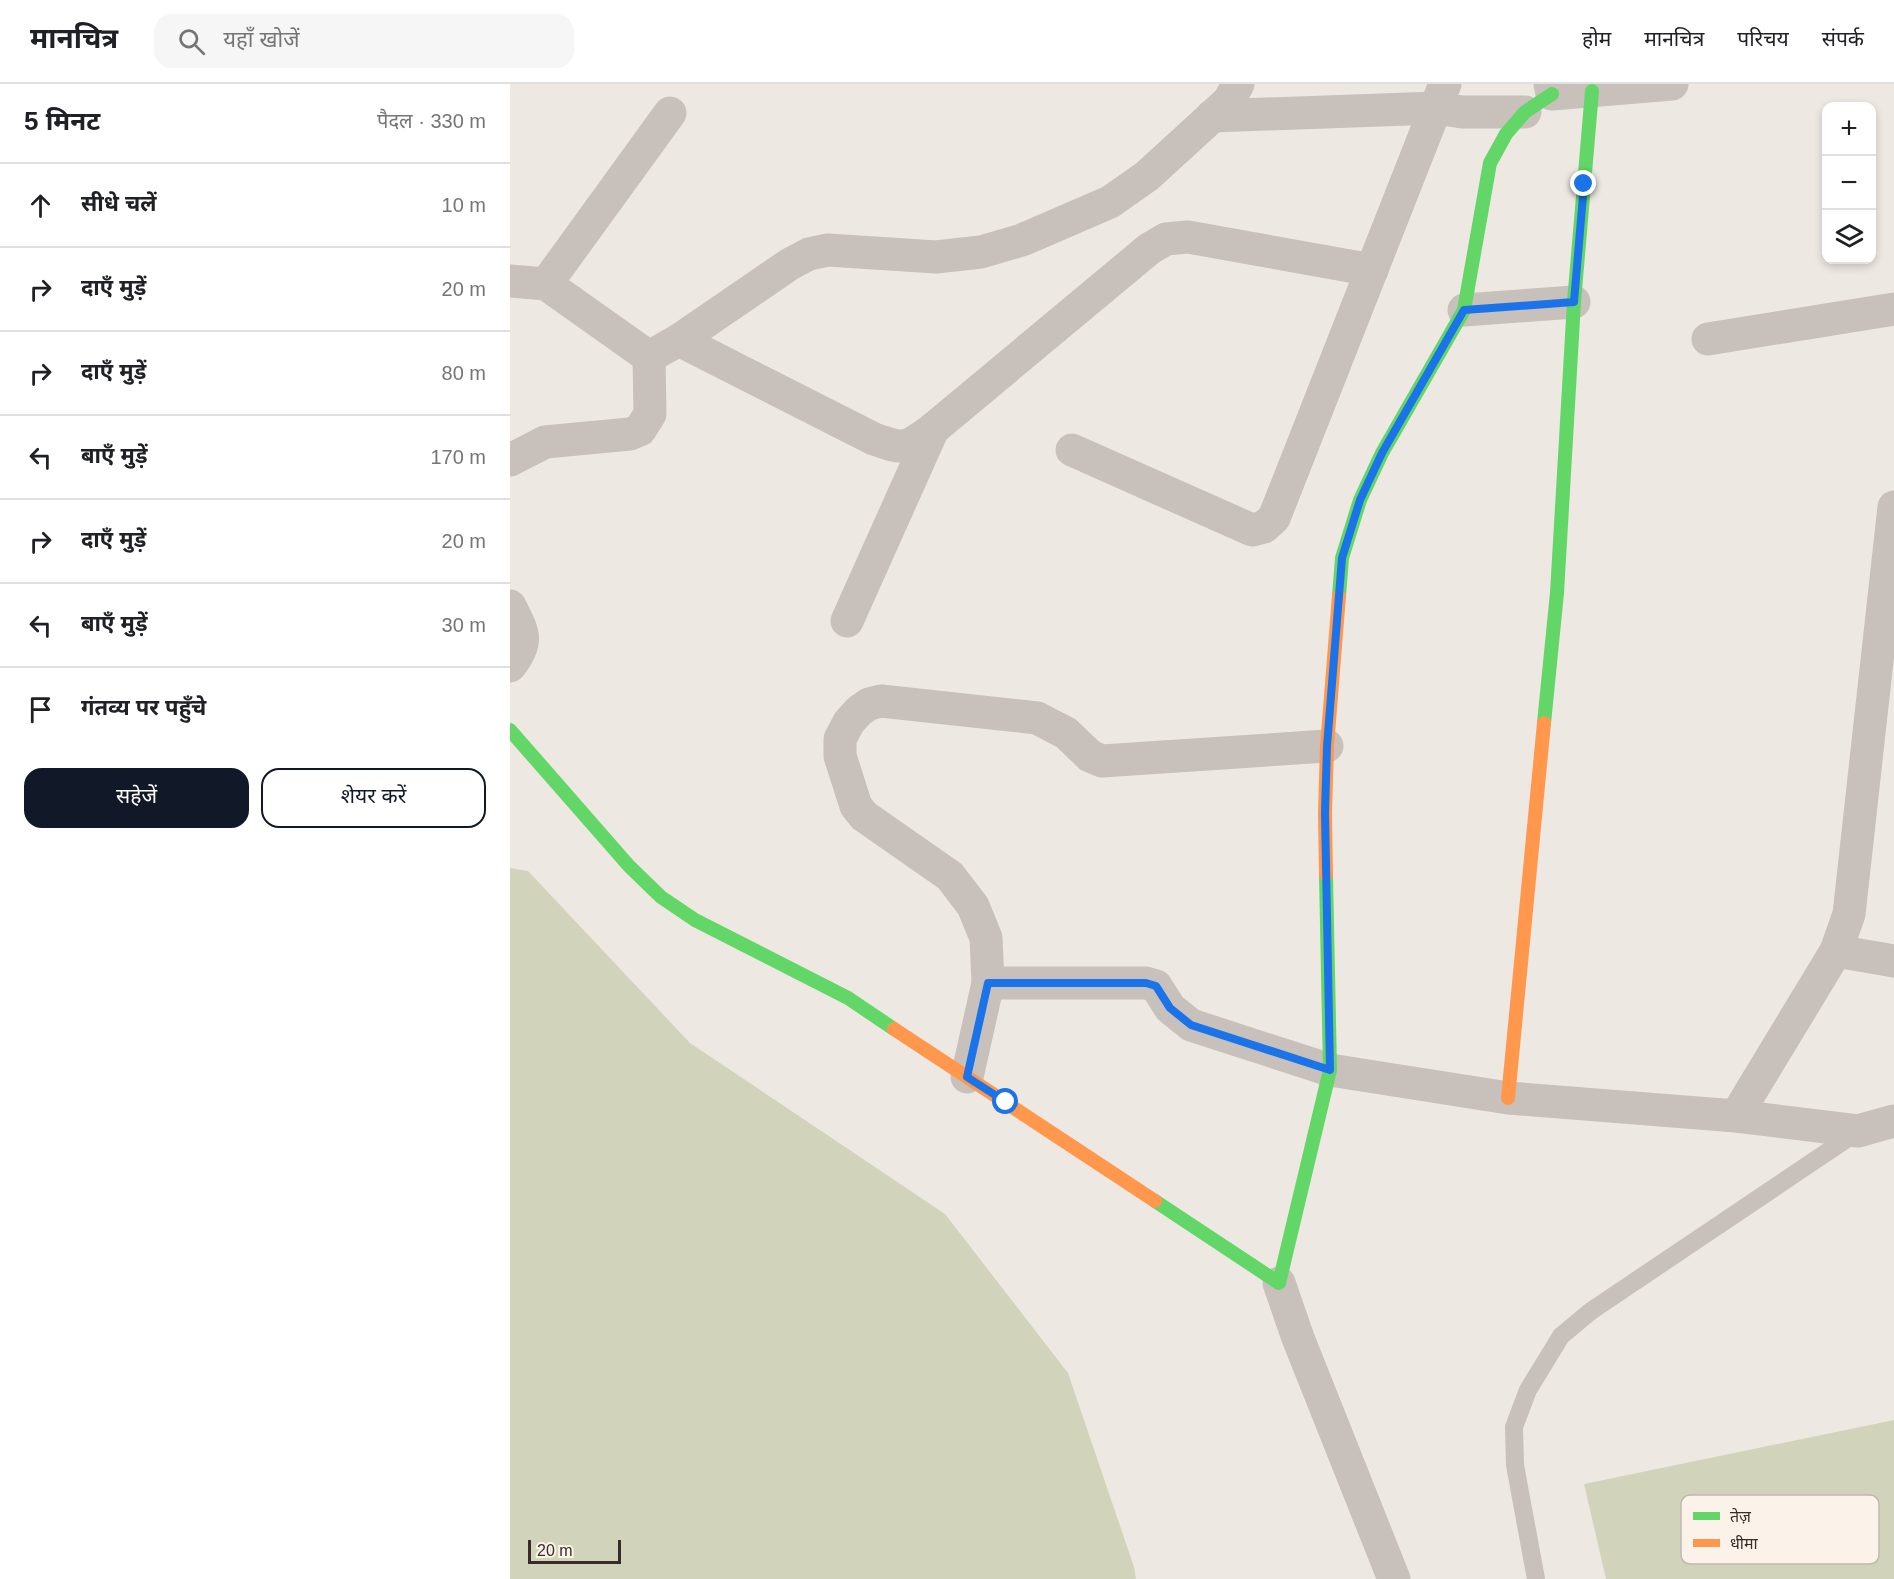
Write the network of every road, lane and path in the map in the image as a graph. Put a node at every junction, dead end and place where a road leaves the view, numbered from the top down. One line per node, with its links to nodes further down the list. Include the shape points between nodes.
1 (1238, 84): 8 (street, via 1229,101)
2 (1672, 84): 4 (street)
3 (1551, 89): 4 (street); 6 (street)
4 (1592, 91): 12 (street)
5 (1440, 96): 6 (street, via 1462,112); 8 (street); 9 (street)
6 (1525, 112): 14 (street, via 1506,134 1490,163)
7 (670, 113): 11 (street)
8 (1212, 116): 16 (street, via 1147,176 1110,202 1033,235 981,252 936,257 828,250 809,254)
9 (1372, 270): 18 (street, via 1188,237 1166,239); 19 (street, via 1274,518 1264,527 1252,530)
10 (510, 282): 11 (street)
11 (546, 284): 17 (street)
12 (1574, 302): 14 (street); 32 (street, via 1557,593)
13 (1894, 309): 15 (street)
14 (1464, 310): 26 (street, via 1382,453 1360,500 1342,558)
15 (1708, 339)
16 (679, 340): 17 (street); 18 (street, via 874,439 897,447 912,445)
17 (649, 357): 20 (street, via 650,414 640,430 545,442)
18 (933, 429): 23 (street)
19 (1071, 450)
20 (510, 460)
21 (1893, 526): 27 (street, via 1849,914)
22 (510, 606): 24 (street, via 522,630 523,646)
23 (847, 621)
24 (510, 666)
25 (510, 730): 31 (street, via 661,897 695,920 848,998)
26 (1327, 746): 29 (street, via 1102,761 1037,718 881,701 869,704 849,722 840,739 840,756 856,806 876,825 950,876 974,906 986,938); 30 (street)
27 (1836, 951): 28 (street); 33 (street)
28 (1894, 961)
29 (988, 983): 30 (street, via 1146,983 1156,986 1170,1008 1191,1025); 31 (street)
30 (1330, 1070): 32 (street); 36 (street)
31 (967, 1077): 36 (street)
32 (1508, 1098): 33 (street)
33 (1736, 1116): 35 (street)
34 (1894, 1121): 35 (street)
35 (1858, 1131): 38 (lane, via 1591,1311 1562,1336 1528,1390 1514,1427 1515,1465)
36 (1279, 1283): 37 (street)
37 (1394, 1579)
38 (1536, 1579)

